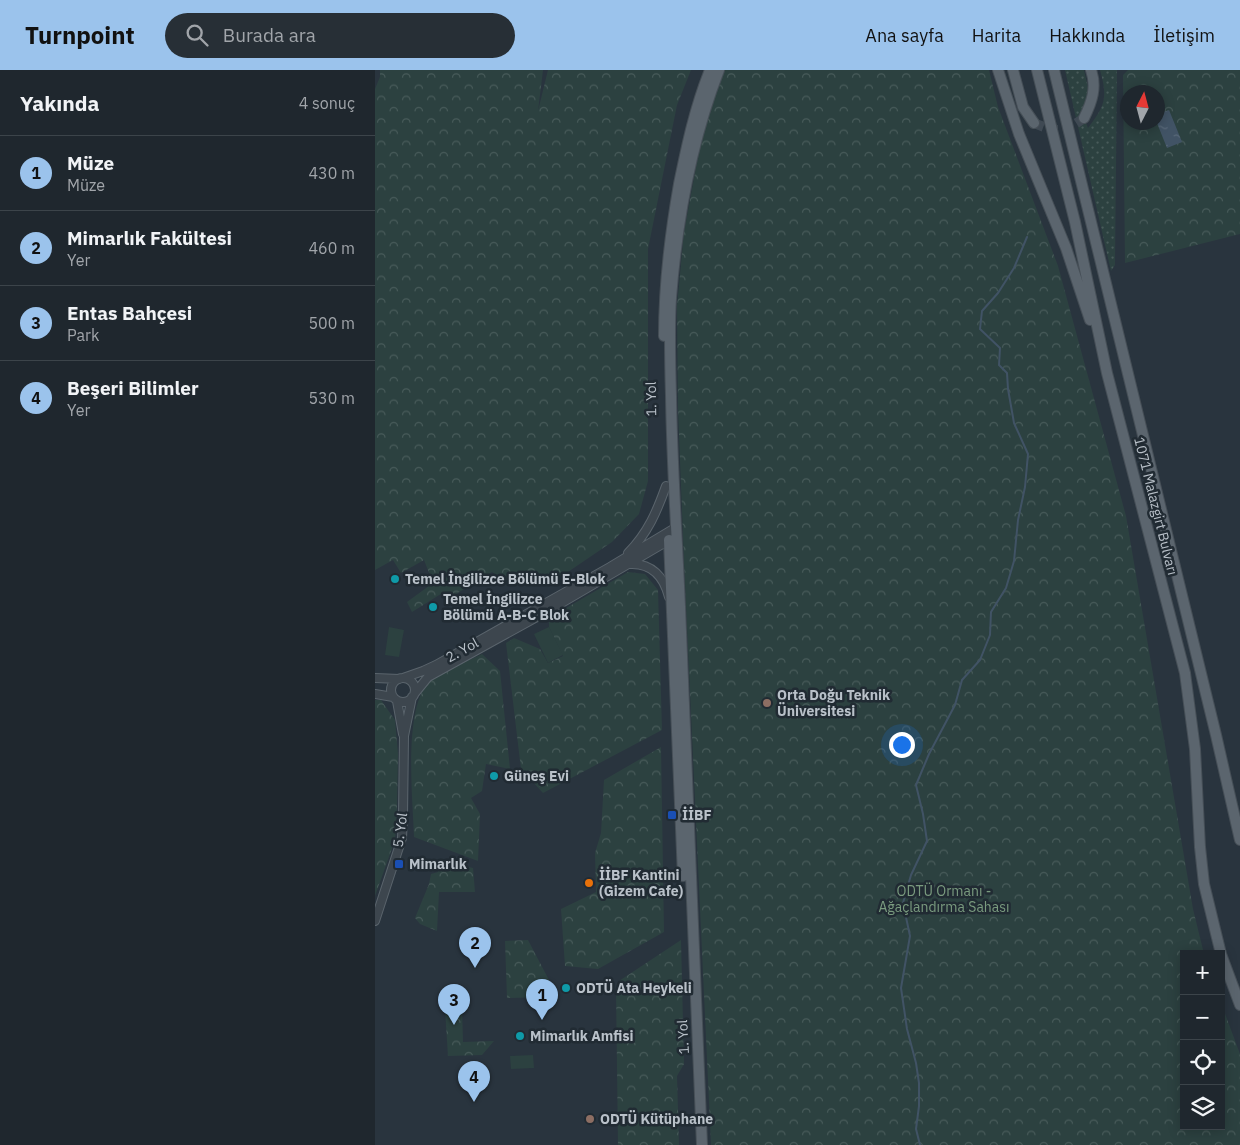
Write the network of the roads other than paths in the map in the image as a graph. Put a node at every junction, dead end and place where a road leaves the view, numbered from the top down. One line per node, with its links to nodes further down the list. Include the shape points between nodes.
1 (710, 70): 13 (main road, 1. Yol, via 699,98 686,151 672,224 664,296)
2 (719, 70): 14 (main road, 1. Yol, via 694,151 679,224 671,299)
3 (998, 70): 9 (main road)
4 (1004, 70): 9 (main road)
5 (1013, 70): 11 (main road, via 1023,106)
6 (1037, 70): 12 (main road, 1071 Malazgirt Bulvarı, via 1075,222)
7 (1054, 70): 27 (main road, 1071 Malazgirt Bulvarı)
8 (1091, 70): 10 (main road, via 1094,79 1092,101)
9 (1006, 93): 12 (main road, via 1019,134 1066,248)
10 (1084, 118)
11 (1034, 123)
12 (1107, 373): 30 (main road, 1071 Malazgirt Bulvarı, via 1185,673 1195,749 1200,847)
13 (666, 486): 14 (main road, 1. Yol); 16 (street, via 653,520 639,542)
14 (672, 534): 15 (street, 2. Yol); 16 (street, 2. Yol); 17 (main road, 1. Yol); 25 (main road, 1. Yol, via 679,585)
15 (628, 564): 17 (street, via 642,565 660,576); 18 (street, 2. Yol)
16 (610, 567): 18 (street, 2. Yol)
17 (672, 609): 25 (main road, 1. Yol)
18 (537, 613): 19 (street, 2. Yol)
19 (499, 634): 21 (street, 2. Yol, via 423,671); 23 (street, 2. Yol, via 428,677)
20 (375, 678): 21 (street, 2. Yol)
21 (401, 678): 23 (street, via 412,683); 24 (street, via 391,686)
22 (375, 694): 24 (street)
23 (413, 695): 24 (street, via 407,701); 26 (street, 5. Yol)
24 (395, 699): 26 (street, 5. Yol)
25 (680, 732): 29 (main road, 1. Yol)
26 (404, 736): 28 (street, 5. Yol, via 402,838)
27 (1240, 840)
28 (375, 921)
29 (689, 928): 33 (main road, 1. Yol); 34 (main road, 1. Yol)
30 (1220, 950)
31 (1225, 965): 32 (main road, 1071 Malazgirt Bulvarı)
32 (1240, 1005)
33 (696, 1145)
34 (703, 1145)

